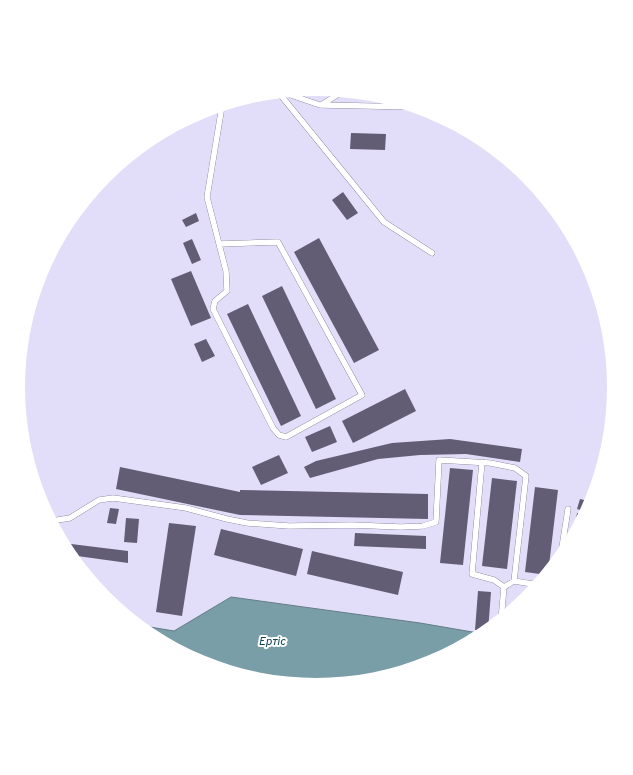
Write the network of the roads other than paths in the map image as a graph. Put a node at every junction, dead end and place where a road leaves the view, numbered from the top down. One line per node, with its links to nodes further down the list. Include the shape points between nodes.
1 (297, 97): 4 (lane)
2 (334, 97): 4 (lane)
3 (283, 98): 8 (lane, via 384,222)
4 (320, 105): 5 (lane)
5 (394, 107)
6 (221, 112): 7 (lane, via 207,197)
7 (219, 244): 7 (lane, via 226,271 226,290 214,301 213,309 273,428 279,435 286,437 362,395 278,242)
8 (432, 253)
9 (482, 462): 11 (lane, via 439,460 436,522 423,526 289,526 247,523 186,508 113,498 100,500 70,518); 13 (lane, via 514,468 526,476); 15 (lane, via 472,574 494,580)
10 (568, 509): 12 (lane)
11 (57, 519)
12 (563, 543)
13 (514, 581): 14 (lane); 15 (lane)
14 (532, 584)
15 (504, 587): 16 (lane)
16 (502, 613)

